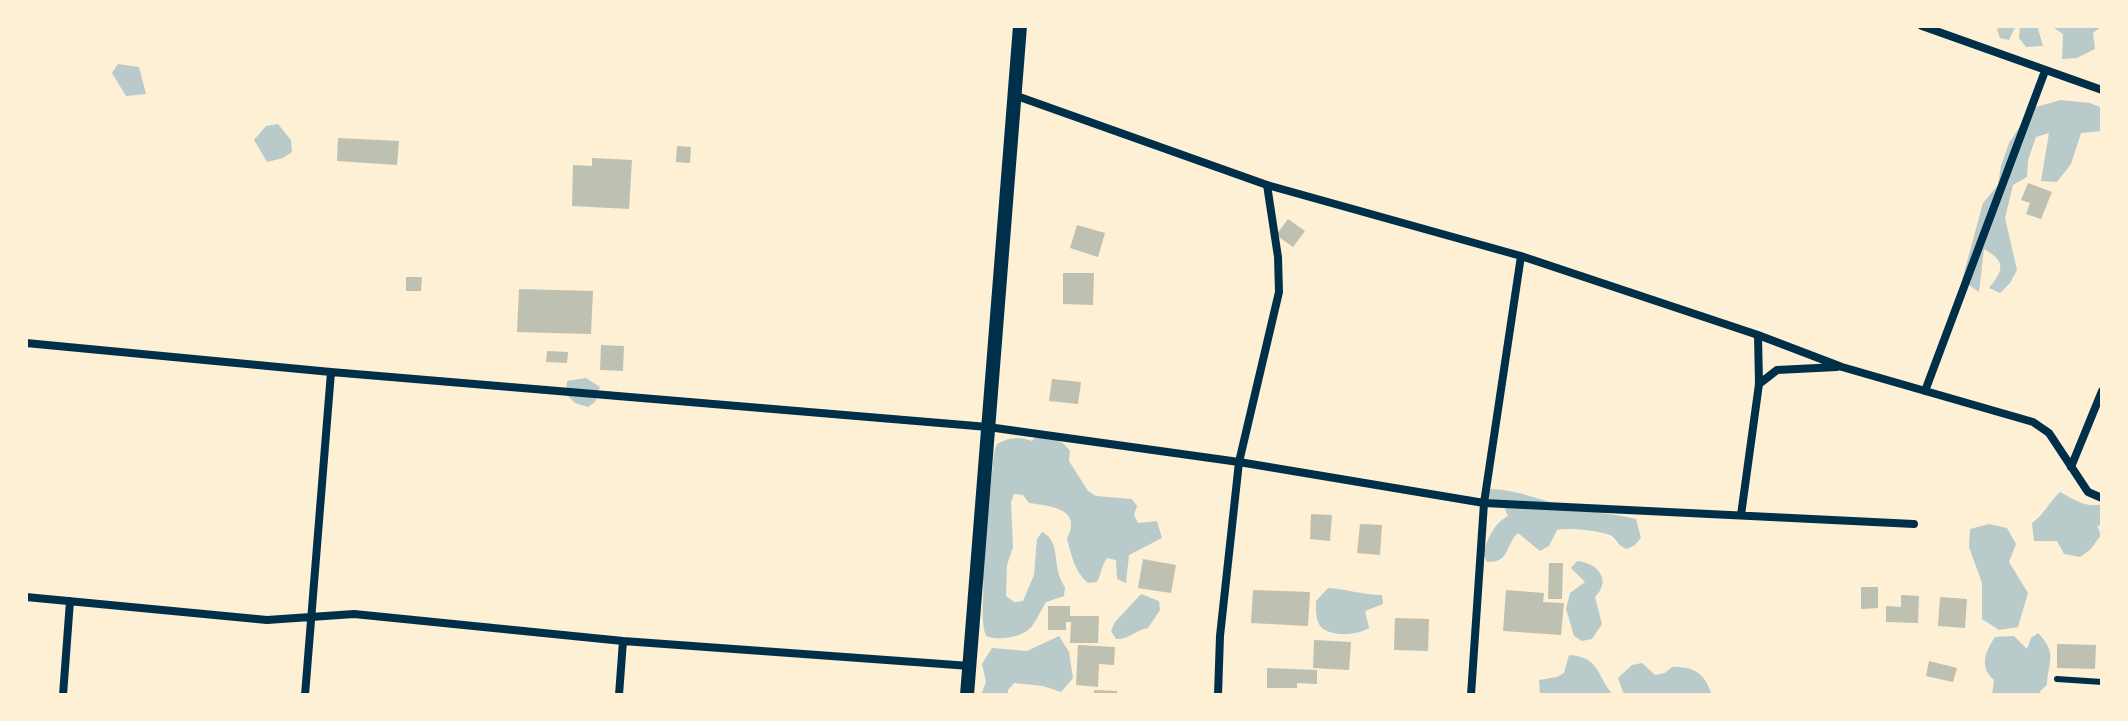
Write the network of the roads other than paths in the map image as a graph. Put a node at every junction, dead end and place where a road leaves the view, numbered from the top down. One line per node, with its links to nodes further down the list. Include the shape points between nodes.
1 (1020, 26): 5 (street)
2 (1927, 27): 3 (street)
3 (2045, 71): 4 (street); 13 (street)
4 (2102, 90)
5 (1013, 94): 6 (street); 15 (street)
6 (1267, 185): 7 (street); 16 (street, via 1279,292)
7 (1521, 256): 8 (street); 19 (street)
8 (1758, 335): 10 (street); 12 (street)
9 (26, 343): 11 (street)
10 (1842, 367): 12 (street, via 1777,370); 13 (street)
11 (331, 372): 15 (street); 24 (street)
12 (1759, 384): 20 (street)
13 (1925, 391): 17 (street, via 2033,422 2049,433)
14 (2102, 391): 17 (street)
15 (988, 427): 16 (street); 26 (street)
16 (1239, 462): 19 (street); 33 (street)
17 (2071, 467): 18 (street, via 2088,492)
18 (2102, 498)
19 (1484, 503): 20 (street); 34 (street)
20 (1741, 515): 21 (street)
21 (1914, 524)
22 (26, 597): 23 (street)
23 (70, 601): 24 (street, via 267,620); 29 (street)
24 (312, 616): 25 (street, via 354,614); 30 (street)
25 (623, 641): 26 (street); 31 (street)
26 (970, 666): 32 (street)
27 (2057, 679): 28 (lane)
28 (2102, 682)
29 (63, 695)
30 (305, 695)
31 (619, 695)
32 (967, 695)
33 (1218, 695)
34 (1471, 695)

